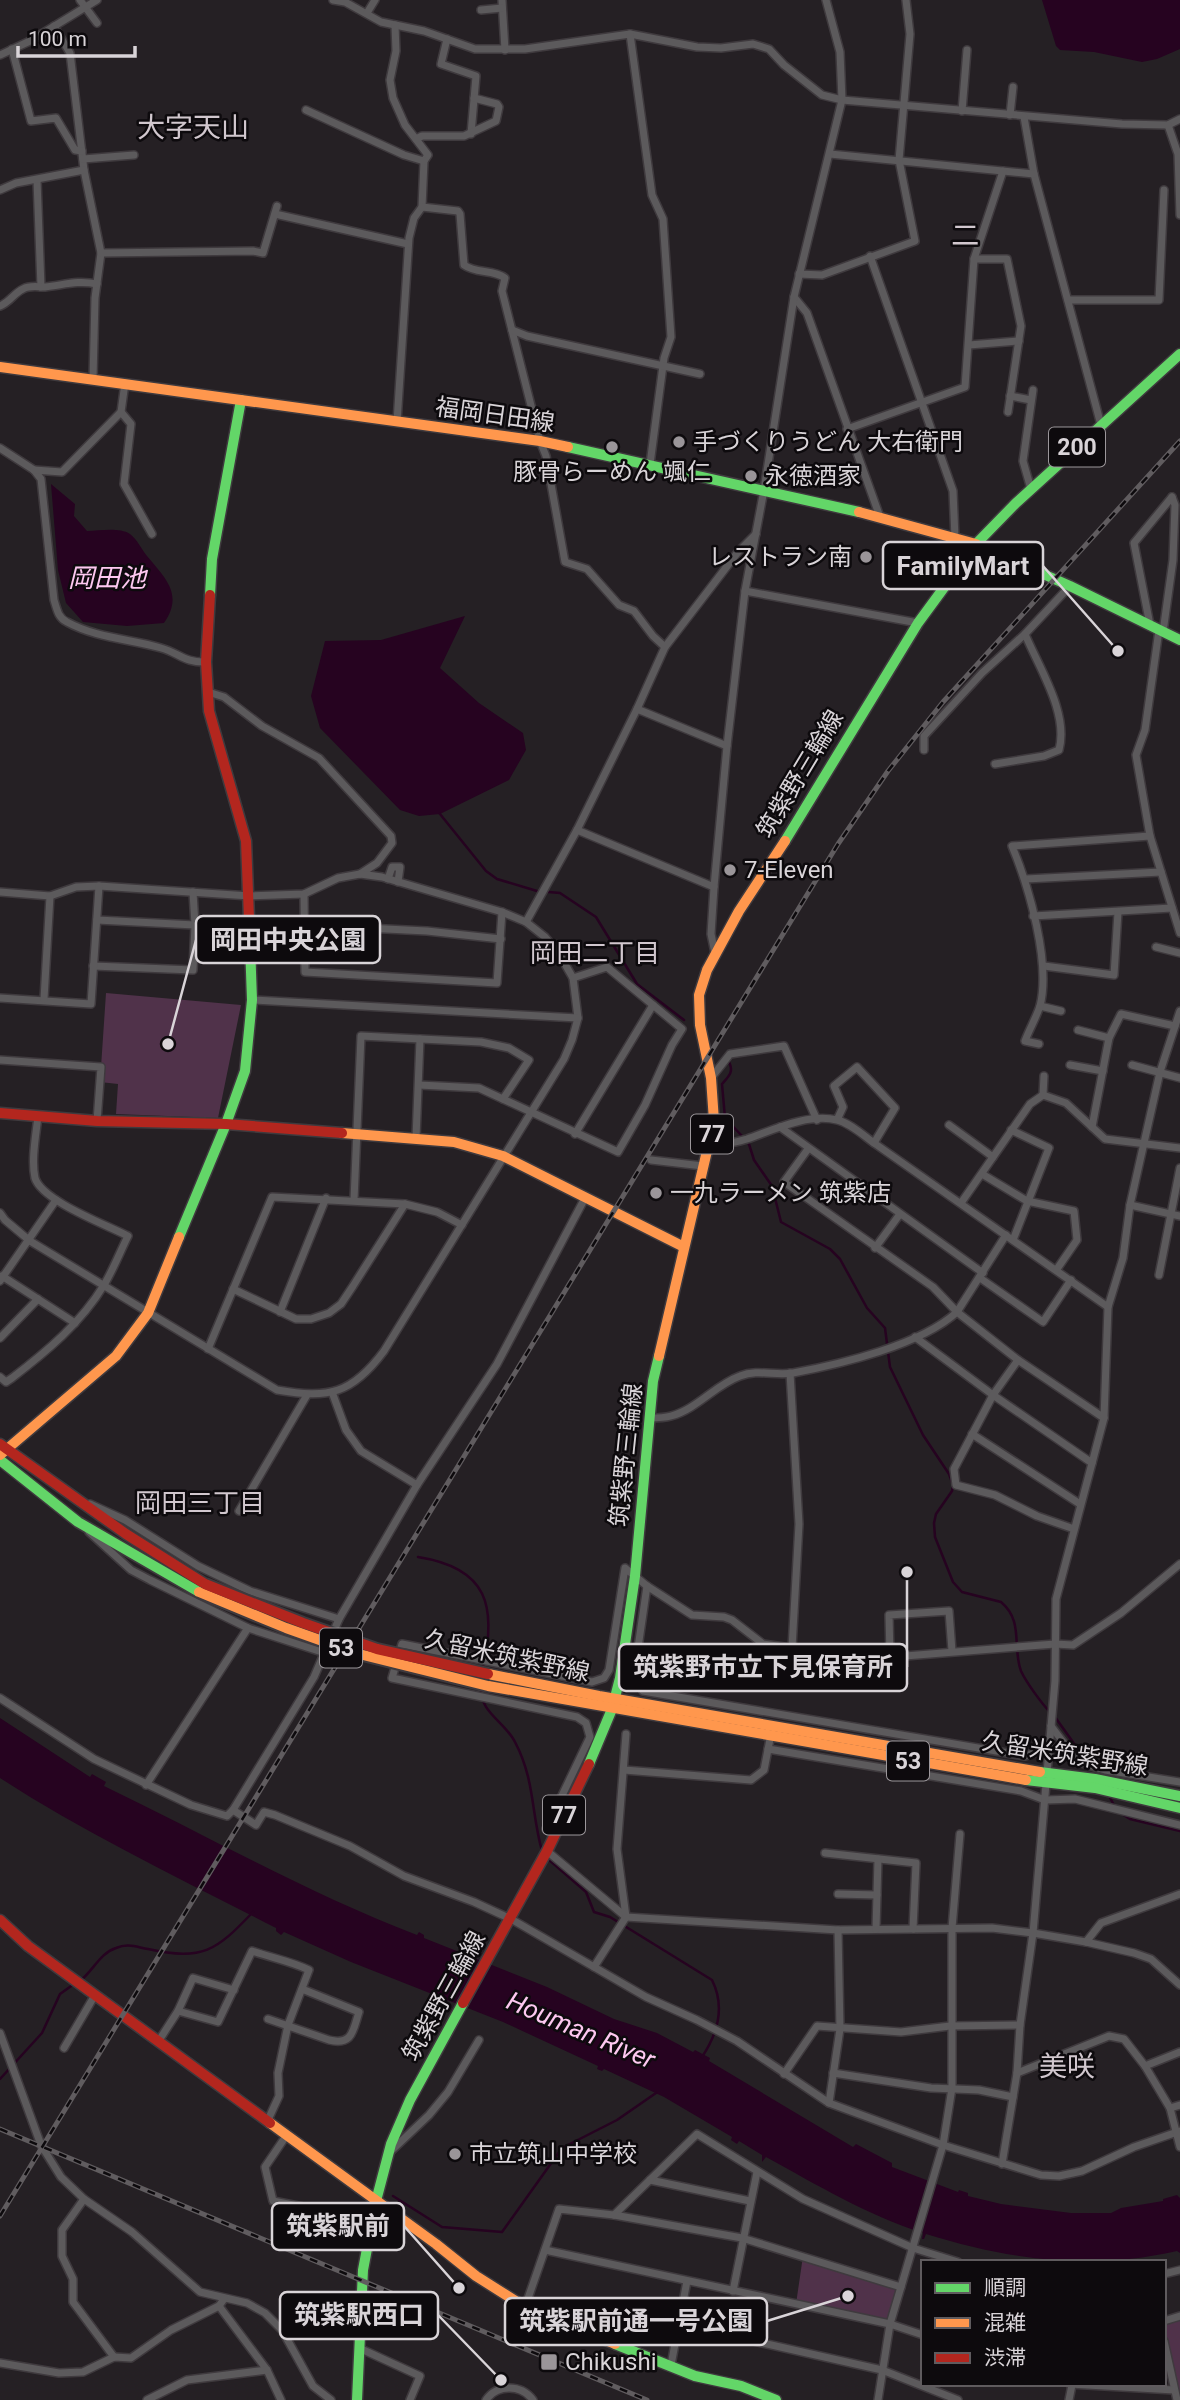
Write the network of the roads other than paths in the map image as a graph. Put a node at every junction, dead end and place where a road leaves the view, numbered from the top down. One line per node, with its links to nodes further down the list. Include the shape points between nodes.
1 (97, 0): 6 (street)
2 (333, 0): 9 (street)
3 (375, 0): 9 (street)
4 (826, 0): 21 (street, via 840,52)
5 (906, 0): 22 (street, via 910,34)
6 (82, 3): 10 (street); 12 (street)
7 (502, 4): 8 (street); 17 (street)
8 (481, 10)
9 (367, 13): 11 (street)
10 (97, 23)
11 (395, 25): 14 (street); 30 (street, via 393,98)
12 (54, 26): 15 (street); 32 (street, via 71,53)
13 (630, 34): 17 (street); 21 (street, via 697,47 753,44 769,49 822,95); 58 (street, via 652,195 663,219 671,337)
14 (447, 39): 17 (street, via 475,49); 20 (street, via 442,64 477,76)
15 (12, 49): 18 (street); 32 (street, via 30,121 56,118)
16 (967, 50): 24 (street)
17 (505, 51)
18 (0, 55)
19 (1013, 86): 25 (street)
20 (474, 98): 29 (street); 29 (street, via 499,107 496,121)
21 (842, 100): 22 (street); 31 (street)
22 (903, 106): 24 (street); 35 (street)
23 (306, 110): 34 (street)
24 (962, 111): 25 (street)
25 (1010, 116): 26 (street)
26 (1024, 117): 28 (street); 38 (street)
27 (1180, 119): 28 (street)
28 (1168, 125): 43 (street, via 1178,154)
29 (471, 134): 30 (street)
30 (415, 139): 34 (street, via 428,155)
31 (830, 154): 35 (street); 48 (street)
32 (82, 155): 33 (street); 36 (street)
33 (134, 155)
34 (424, 160): 42 (street)
35 (899, 160): 37 (street); 46 (street, via 915,241)
36 (84, 170): 39 (street); 45 (street)
37 (1003, 171): 38 (street); 47 (street)
38 (1034, 174): 52 (street)
39 (37, 180): 40 (street); 50 (street)
40 (0, 190)
41 (1164, 190): 52 (street, via 1159,300)
42 (422, 207): 44 (street, via 414,218); 54 (street, via 458,211 464,265 505,278 502,291)
43 (1180, 215)
44 (408, 244): 45 (street, via 276,210 263,253); 70 (street)
45 (101, 253): 49 (street)
46 (870, 256): 48 (street, via 822,275); 67 (street)
47 (974, 258): 55 (street, via 1007,259 1021,327); 56 (street)
48 (799, 274): 51 (street)
49 (97, 284): 50 (street, via 66,282); 61 (street)
50 (41, 287): 53 (street, via 28,286)
51 (793, 297): 72 (street, via 807,313); 78 (street)
52 (1068, 300): 71 (street)
53 (0, 306)
54 (512, 330): 58 (street); 73 (street)
55 (1019, 341): 56 (street); 64 (street)
56 (969, 345): 67 (street, via 965,387)
57 (1180, 354): 71 (main road, 200)
58 (663, 364): 60 (street); 75 (street)
59 (0, 367): 61 (main road, 福岡日田線)
60 (700, 374)
61 (93, 379): 62 (main road, 福岡日田線)
62 (125, 383): 65 (main road, 福岡日田線); 68 (street)
63 (1032, 390): 66 (street)
64 (1010, 396): 66 (street); 69 (street)
65 (241, 400): 70 (main road, 福岡日田線); 91 (main road, via 212,559)
66 (1031, 400): 77 (street, via 1023,461)
67 (922, 401): 72 (street); 82 (street, via 953,491)
68 (121, 412): 76 (street, via 62,472); 81 (street, via 131,424 124,484)
69 (1008, 412)
70 (397, 422): 73 (main road, 福岡日田線)
71 (1101, 425): 77 (main road, 200)
72 (847, 429): 79 (street)
73 (540, 441): 75 (main road, 福岡日田線); 90 (street, via 565,562 587,569 619,605 634,611)
74 (0, 448): 76 (street)
75 (650, 464): 78 (main road, 福岡日田線)
76 (34, 470): 91 (street, via 41,479 59,615 96,634)
77 (1031, 489): 83 (main road, 200)
78 (764, 490): 79 (main road, 福岡日田線); 80 (street)
79 (880, 517): 82 (main road, 福岡日田線)
80 (756, 533): 85 (street); 90 (street)
81 (152, 534)
82 (956, 538): 83 (main road, 福岡日田線)
83 (976, 544): 84 (main road, 福岡日田線); 86 (main road, 筑紫野三輪線 / 77)
84 (1070, 586): 87 (main road, 福岡日田線); 88 (street)
85 (746, 592): 86 (street); 94 (street)
86 (918, 623): 122 (main road, 筑紫野三輪線 / 77)
87 (1157, 629): 87 (street, via 1134,543 1172,497 1172,560); 89 (main road, 福岡日田線); 98 (street, via 1145,730 1136,755)
88 (1025, 634): 95 (street, via 924,736); 96 (street, via 1063,736 1059,750 1044,757)
89 (1180, 640)
90 (665, 647): 93 (street)
91 (206, 662): 92 (main road)
92 (208, 692): 100 (street, via 224,697 262,726 320,758 391,836 392,843 377,863); 110 (main road, via 214,732 246,841)
93 (637, 709): 94 (street); 97 (street)
94 (727, 746): 105 (street)
95 (923, 750)
96 (995, 764)
97 (577, 830): 105 (street); 116 (street)
98 (1150, 836): 99 (street); 102 (street, via 1012,846)
99 (1161, 872): 102 (street); 111 (street)
100 (360, 874): 101 (street); 108 (street, via 338,878)
101 (388, 878): 103 (street); 103 (street, via 392,867 400,867)
102 (1026, 879): 114 (street)
103 (398, 881): 112 (street)
104 (99, 886): 106 (street); 109 (street, via 76,887); 115 (street)
105 (714, 887): 122 (street)
106 (193, 891): 110 (street); 117 (street)
107 (0, 892): 109 (street)
108 (304, 894): 110 (street); 118 (street)
109 (50, 896): 128 (street)
110 (250, 896): 129 (main road)
111 (1171, 908): 113 (street); 119 (street)
112 (502, 912): 116 (street); 120 (street)
113 (1118, 912): 114 (street); 125 (street, via 1114,975)
114 (1033, 916): 125 (street)
115 (97, 920): 117 (street); 124 (street)
116 (526, 922): 126 (street, via 558,952)
117 (195, 925): 124 (street, via 193,970)
118 (304, 925): 120 (street); 120 (street, via 305,972 497,983)
119 (1180, 933)
120 (501, 939)
121 (1156, 947): 123 (street)
122 (715, 953): 135 (main road, 筑紫野三輪線 / 77, via 699,995)
123 (1180, 953)
124 (93, 966): 128 (street, via 91,1004)
125 (1044, 966): 131 (street)
126 (573, 978): 130 (street, via 607,967); 134 (street)
127 (0, 998): 128 (street)
128 (44, 999)
129 (252, 1000): 134 (street); 159 (main road, via 245,1071)
130 (653, 1005): 137 (street); 165 (street)
131 (1040, 1006): 132 (street); 141 (street, via 1025,1041)
132 (1061, 1011)
133 (1180, 1011): 136 (street)
134 (578, 1018): 153 (street, via 564,1059)
135 (700, 1026): 137 (street); 148 (main road, 筑紫野三輪線 / 77)
136 (1175, 1026): 140 (street, via 1121,1014); 146 (street)
137 (682, 1028): 165 (street, via 618,1152)
138 (1078, 1030): 140 (street)
139 (420, 1038): 150 (street); 152 (street, via 481,1042 509,1048 529,1060); 164 (street, via 361,1036)
140 (1109, 1038): 145 (street)
141 (1039, 1044)
142 (0, 1060): 158 (street, via 102,1067)
143 (1070, 1065): 145 (street)
144 (1132, 1065): 146 (street)
145 (1103, 1071): 162 (street)
146 (1160, 1072): 149 (street); 168 (street)
147 (1044, 1076): 151 (street)
148 (711, 1078): 156 (street, via 730,1054 784,1046); 169 (main road, 筑紫野三輪線 / 77, via 714,1121)
149 (1180, 1079)
150 (419, 1085): 152 (street, via 479,1088); 166 (street)
151 (1043, 1095): 162 (street, via 1066,1103); 163 (street, via 1030,1104)
152 (503, 1099): 153 (street)
153 (531, 1111): 165 (street); 172 (street)
154 (0, 1113): 155 (main road)
155 (38, 1116): 158 (main road); 180 (street, via 36,1178)
156 (817, 1120): 157 (street); 161 (street)
157 (837, 1120): 167 (street); 167 (street, via 843,1107 834,1086 857,1067 895,1108)
158 (97, 1121): 159 (main road)
159 (226, 1124): 164 (main road); 206 (main road)
160 (949, 1125): 173 (street)
161 (780, 1127): 169 (street); 171 (street)
162 (1092, 1127): 168 (street, via 1105,1139)
163 (1011, 1130): 173 (street); 182 (street, via 1049,1148)
164 (356, 1134): 166 (main road); 181 (street)
165 (575, 1134)
166 (416, 1138): 172 (main road, via 463,1144)
167 (874, 1143): 184 (street)
168 (1145, 1143): 170 (street); 185 (street)
169 (709, 1147): 175 (main road, 筑紫野三輪線 / 77)
170 (1180, 1148)
171 (808, 1149): 187 (street); 194 (street, via 784,1182)
172 (503, 1156): 179 (main road); 190 (street)
173 (993, 1157): 177 (street)
174 (651, 1160): 175 (street)
175 (703, 1166): 193 (main road, 筑紫野三輪線 / 77)
176 (1180, 1168): 188 (street)
177 (982, 1174): 182 (street); 184 (street)
178 (326, 1198): 181 (street); 201 (street, via 272,1197); 204 (street)
179 (585, 1198): 193 (main road); 222 (street, via 498,1364)
180 (56, 1200): 192 (street); 200 (street, via 128,1236)
181 (354, 1200): 183 (street)
182 (1027, 1200): 191 (street); 195 (street, via 1074,1211 1077,1240)
183 (405, 1203): 190 (street); 204 (street, via 341,1304 311,1319)
184 (961, 1203): 191 (street)
185 (1130, 1205): 188 (street); 203 (street, via 1123,1258)
186 (0, 1213): 192 (street)
187 (900, 1214): 194 (street); 196 (street)
188 (1171, 1214): 189 (street); 197 (street)
189 (1180, 1216)
190 (462, 1225): 214 (street, via 368,1373)
191 (1009, 1237): 195 (street); 196 (street)
192 (30, 1241): 198 (street); 200 (street)
193 (684, 1247): 218 (main road, 筑紫野三輪線 / 77, via 653,1381)
194 (875, 1248): 205 (street, via 933,1287)
195 (1057, 1269): 199 (street)
196 (981, 1275): 199 (street, via 1043,1322); 205 (street)
197 (1159, 1275)
198 (1, 1278): 202 (street)
199 (1071, 1280): 203 (street)
200 (103, 1286): 206 (street); 207 (street)
201 (233, 1289): 204 (street); 210 (street)
202 (38, 1299): 207 (street); 209 (street)
203 (1108, 1307): 217 (street)
204 (280, 1312)
205 (957, 1312): 208 (street); 211 (street)
206 (148, 1313): 210 (street); 220 (main road, via 116,1356)
207 (75, 1323): 213 (street, via 12,1378 6,1382)
208 (915, 1337): 212 (street, via 878,1352); 216 (street)
209 (0, 1338)
210 (208, 1349): 215 (street, via 277,1390)
211 (1018, 1360): 216 (street); 217 (street)
212 (790, 1373): 218 (street, via 741,1375 671,1416); 235 (street, via 799,1524)
213 (0, 1377)
214 (332, 1392): 215 (street); 222 (street, via 345,1430 361,1451)
215 (307, 1395): 225 (street)
216 (993, 1395): 219 (street); 221 (street)
217 (1104, 1418): 221 (street)
218 (649, 1419): 229 (main road, 筑紫野三輪線 / 77)
219 (972, 1434): 224 (street); 227 (street, via 954,1469 956,1485 995,1495)
220 (2, 1452): 223 (main road, 久留米筑紫野線 / 53); 226 (main road, 久留米筑紫野線 / 53)
221 (1092, 1463): 224 (street)
222 (418, 1485): 232 (street)
223 (66, 1494): 231 (main road, 久留米筑紫野線 / 53); 232 (street, via 125,1520 198,1566 250,1591)
224 (1080, 1504): 227 (street)
225 (239, 1511)
226 (78, 1522): 231 (main road, 久留米筑紫野線 / 53); 233 (street, via 131,1570)
227 (1074, 1529): 234 (street, via 1056,1599)
228 (1180, 1564): 234 (street, via 1121,1613 1073,1644)
229 (635, 1576): 230 (street); 240 (main road, 筑紫野三輪線 / 77); 256 (street, via 625,1568 609,1671 599,1681 402,1644 392,1678 577,1717 586,1723 590,1737 546,1829)
230 (647, 1586): 235 (street, via 692,1615 724,1617 763,1644); 244 (street, via 634,1675 643,1691 1025,1756)
231 (202, 1588): 240 (main road, 久留米筑紫野線 / 53, bridge, via 363,1645 488,1680)
232 (339, 1619): 237 (street)
233 (248, 1628): 237 (street); 249 (street)
234 (1055, 1644): 236 (street); 241 (street)
235 (792, 1648): 238 (street, via 867,1659)
236 (952, 1651): 238 (street); 238 (street, via 948,1611 889,1615)
237 (325, 1653): 253 (street)
238 (890, 1656)
239 (0, 1698): 249 (street, via 94,1759)
240 (613, 1703): 242 (main road, 久留米筑紫野線 / 53); 256 (main road, 筑紫野三輪線 / 77)
241 (1051, 1726): 244 (street); 248 (street, via 1078,1762)
242 (771, 1732): 245 (street); 247 (main road, 久留米筑紫野線 / 53)
243 (626, 1734): 246 (street)
244 (1048, 1748): 247 (street)
245 (768, 1749): 246 (street, via 764,1770 751,1780); 251 (street, via 1021,1791)
246 (624, 1770): 263 (street, via 617,1849)
247 (1046, 1778): 250 (main road, 久留米筑紫野線 / 53, via 1095,1779); 251 (street); 252 (main road, 久留米筑紫野線 / 53)
248 (1180, 1783)
249 (146, 1785): 253 (street, via 227,1816)
250 (1180, 1796)
251 (1045, 1800): 254 (street, via 1075,1799); 270 (street)
252 (1180, 1808)
253 (233, 1810): 264 (street, via 256,1825 264,1812 275,1815 350,1846 404,1876)
254 (1180, 1825)
255 (960, 1834): 266 (street)
256 (554, 1835): 257 (main road, 筑紫野三輪線 / 77)
257 (547, 1851): 263 (street); 264 (main road, 筑紫野三輪線 / 77)
258 (825, 1853): 259 (street)
259 (878, 1859): 262 (street); 268 (street, via 916,1863)
260 (838, 1894): 262 (street)
261 (1180, 1894): 271 (street, via 1101,1923)
262 (877, 1895): 267 (street)
263 (626, 1917): 269 (street); 272 (street)
264 (511, 1919): 272 (street); 302 (main road, 筑紫野三輪線 / 77, via 410,2100)
265 (0, 1920): 276 (main road)
266 (952, 1928): 268 (street); 270 (street); 281 (street)
267 (876, 1929): 268 (street); 269 (street)
268 (913, 1929)
269 (838, 1930): 282 (street)
270 (1033, 1933): 271 (street); 280 (street)
271 (1086, 1942): 273 (street, via 1151,1959)
272 (594, 1967): 291 (street, via 737,2041)
273 (1180, 1985)
274 (302, 1989): 275 (street, via 309,1970 252,1951); 279 (street); 279 (street, via 359,2012 351,2035 338,2042)
275 (234, 1990): 277 (street, via 218,2022); 277 (street, via 193,1979)
276 (95, 1995): 285 (main road); 286 (street)
277 (178, 2011): 285 (street)
278 (268, 2019): 279 (street)
279 (288, 2025): 297 (street, via 278,2073 279,2096)
280 (1020, 2025): 281 (street); 290 (street)
281 (950, 2026): 282 (street, via 901,2032); 292 (street)
282 (840, 2029): 289 (street); 291 (street, via 817,2026)
283 (0, 2033): 306 (street, via 48,2160)
284 (479, 2040): 302 (street, via 429,2115)
285 (158, 2042): 297 (main road)
286 (64, 2048)
287 (1180, 2052): 288 (street)
288 (1144, 2066): 290 (street, via 1124,2039 1109,2036); 296 (street)
289 (833, 2073): 292 (street); 294 (street)
290 (1017, 2073): 293 (street)
291 (784, 2074): 294 (street)
292 (951, 2088): 293 (street); 300 (street)
293 (1013, 2097): 303 (street)
294 (829, 2103): 300 (street)
295 (1180, 2105): 296 (street)
296 (1170, 2108): 298 (street)
297 (267, 2122): 307 (main road)
298 (1178, 2132): 301 (street); 303 (street, via 1059,2176)
299 (284, 2138): 312 (street, via 265,2167 273,2201 333,2213)
300 (943, 2145): 303 (street); 311 (street)
301 (1180, 2147)
302 (388, 2153): 307 (main road, 筑紫野三輪線 / 77)
303 (1002, 2164)
304 (757, 2172): 305 (street, via 697,2134); 308 (street); 311 (street, via 803,2199)
305 (650, 2180): 308 (street); 309 (street)
306 (84, 2199): 318 (street, via 132,2232 200,2292); 326 (street, via 62,2230 62,2256 73,2279 73,2302)
307 (376, 2201): 312 (main road, 筑紫野三輪線 / 77); 320 (main road)
308 (750, 2201): 310 (street)
309 (614, 2215): 310 (street); 313 (street, via 559,2209)
310 (742, 2238): 316 (street); 317 (street)
311 (914, 2245): 314 (street); 316 (street)
312 (366, 2246): 324 (main road, 筑紫野三輪線 / 77)
313 (545, 2250): 315 (street); 320 (street)
314 (953, 2260)
315 (687, 2281): 317 (street); 321 (street)
316 (901, 2287): 322 (street)
317 (733, 2291): 322 (street)
318 (224, 2299): 319 (street); 337 (street, via 247,2303 264,2313 282,2330 313,2386)
319 (219, 2306): 326 (street, via 171,2330 131,2358); 329 (street)
320 (525, 2307): 328 (main road)
321 (679, 2324): 328 (street); 330 (street)
322 (890, 2324): 323 (street); 330 (street)
323 (921, 2334)
324 (358, 2348): 338 (main road, 筑紫野三輪線 / 77); 339 (street, via 420,2376)
325 (1166, 2349): 334 (street)
326 (114, 2357): 327 (street, via 83,2372 59,2373)
327 (0, 2363)
328 (671, 2365): 342 (main road)
329 (267, 2370): 335 (street, via 187,2379); 336 (street)
330 (882, 2370): 331 (street); 343 (street)
331 (921, 2385)
332 (923, 2386): 344 (street)
333 (1081, 2386): 334 (street)
334 (1177, 2396)
335 (147, 2400)
336 (281, 2400)
337 (331, 2400)
338 (357, 2400)
339 (410, 2400)
340 (486, 2400): 341 (street, via 496,2390 508,2387)
341 (533, 2400)
342 (775, 2400)
343 (878, 2400)
344 (958, 2400)

